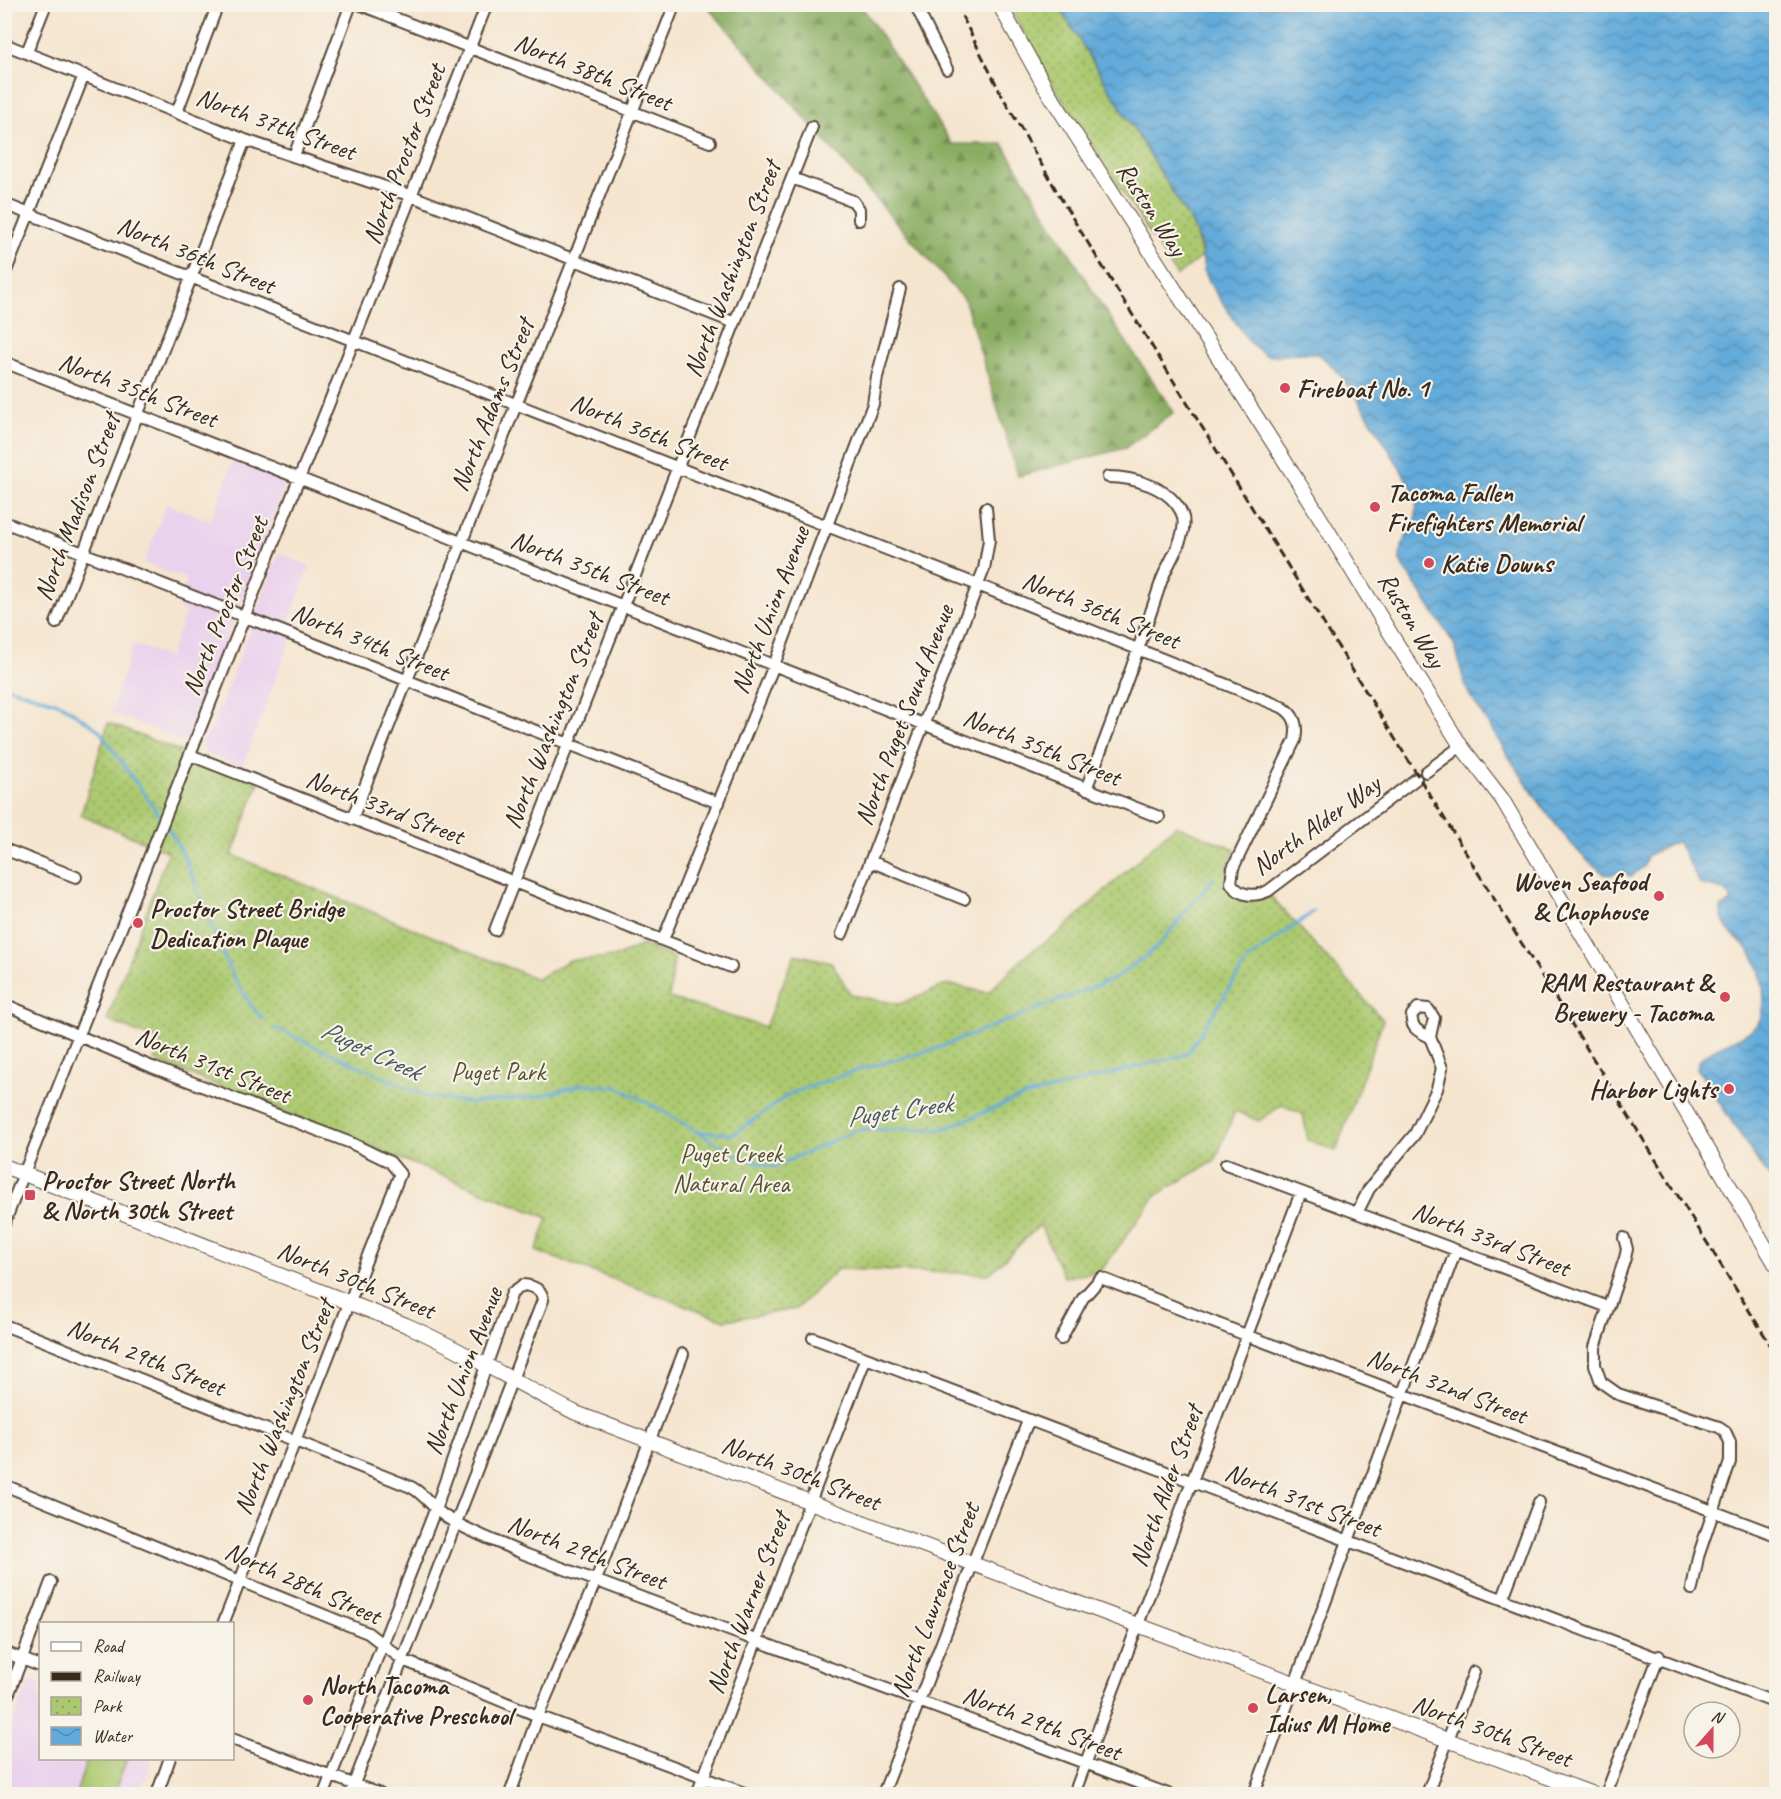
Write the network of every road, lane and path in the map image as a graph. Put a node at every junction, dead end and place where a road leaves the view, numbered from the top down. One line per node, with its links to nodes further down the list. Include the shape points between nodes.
1 (46, 4): 11 (street)
2 (218, 4): 14 (street)
3 (351, 4): 19 (street)
4 (359, 4): 10 (street, North 38th Street)
5 (487, 4): 10 (street, North Proctor Street)
6 (915, 4): 12 (street)
7 (999, 4): 51 (main road, Ruston Way, via 1045,87 1286,462)
8 (673, 9): 15 (street, North Adams Street)
9 (4, 44): 11 (street, North 37th Street)
10 (470, 47): 15 (street, North 38th Street); 21 (street, North Proctor Street)
11 (27, 52): 13 (street, North 37th Street)
12 (946, 69)
13 (84, 75): 14 (street, North 37th Street); 23 (street)
14 (177, 112): 17 (street, North 37th Street)
15 (632, 112): 18 (street, North 38th Street); 25 (street, North Adams Street)
16 (812, 127): 20 (street, North Washington Street)
17 (245, 140): 19 (street, North 37th Street); 27 (street, North Madison Street)
18 (710, 142)
19 (294, 156): 21 (street, North 37th Street)
20 (792, 178): 24 (street, via 853,201 859,209); 29 (street, North Washington Street)
21 (412, 196): 25 (street, North 37th Street); 30 (street, North Proctor Street)
22 (4, 204): 23 (street, North 36th Street)
23 (30, 214): 26 (street); 27 (street, North 36th Street)
24 (859, 220)
25 (574, 259): 29 (street, North 37th Street); 32 (street, North Adams Street)
26 (4, 276)
27 (192, 278): 30 (street, North 36th Street); 33 (street, North Madison Street)
28 (900, 289): 39 (street, North Union Avenue, via 877,377 875,400)
29 (735, 323): 34 (street, North Washington Street)
30 (354, 342): 32 (street, North 36th Street); 36 (street, North Proctor Street)
31 (4, 362): 33 (street, North 35th Street)
32 (517, 403): 34 (street, North 36th Street); 40 (street, North Adams Street)
33 (137, 414): 36 (street, North 35th Street); 41 (street, North Madison Street)
34 (677, 469): 39 (street, North 36th Street); 43 (street, North Washington Street)
35 (1108, 477): 46 (street, via 1134,479 1154,488 1175,504 1184,521)
36 (299, 478): 40 (street, North 35th Street); 44 (street, North Proctor Street)
37 (986, 508): 42 (street, North Puget Sound Avenue, via 989,549)
38 (4, 522): 41 (street, North 34th Street)
39 (826, 526): 42 (street, North 36th Street); 47 (street, North Union Avenue)
40 (462, 542): 43 (street, North 35th Street); 48 (street, North Adams Street)
41 (82, 553): 44 (street, North 34th Street); 45 (street, North Madison Street)
42 (978, 585): 46 (street, North 36th Street); 49 (street, North Puget Sound Avenue)
43 (623, 606): 47 (street, North 35th Street); 50 (street, North Washington Street)
44 (245, 617): 48 (street, North 34th Street); 52 (street, North Proctor Street)
45 (56, 623)
46 (1140, 650): 55 (street); 60 (street, North 36th Street, via 1276,704 1294,717 1295,740)
47 (774, 665): 49 (street, North 35th Street); 56 (street, North Union Avenue)
48 (406, 681): 50 (street, North 34th Street); 58 (street, North Adams Street)
49 (926, 725): 55 (street, North 35th Street); 61 (street, North Puget Sound Avenue)
50 (568, 744): 56 (street, North 34th Street); 63 (street, North Washington Street)
51 (1461, 746): 53 (street); 81 (main road, Ruston Way, via 1502,799)
52 (190, 755): 58 (street, North 33rd Street); 70 (street, North Proctor Street)
53 (1426, 771)
54 (1416, 779): 60 (street, North Alder Way, via 1268,891 1251,896 1233,886 1231,874)
55 (1086, 789): 57 (street, North 35th Street)
56 (719, 803): 67 (street, North Union Avenue)
57 (1159, 817)
58 (352, 819): 63 (street, North 33rd Street)
59 (4, 849): 62 (street)
60 (1236, 860)
61 (870, 861): 64 (street); 66 (street, North Puget Sound Avenue)
62 (76, 877)
63 (514, 882): 65 (street, North Washington Street); 67 (street, North 33rd Street)
64 (964, 899)
65 (495, 930)
66 (842, 934)
67 (663, 940): 68 (street, North 33rd Street)
68 (731, 967)
69 (4, 1004): 70 (street, North 31st Street)
70 (80, 1035): 74 (street, North Proctor Street); 75 (street, North 31st Street, via 152,1067 351,1143 390,1162)
71 (1430, 1037): 77 (street, via 1442,1068 1433,1099 1415,1134 1369,1189)
72 (1226, 1164): 76 (street, North 33rd Street)
73 (4, 1166): 74 (main road, North 30th Street)
74 (25, 1174): 78 (street, North Proctor Street); 82 (main road, North 30th Street)
75 (400, 1174): 82 (street, North Washington Street)
76 (1301, 1192): 77 (street, North 33rd Street); 85 (street, North Alder Street)
77 (1357, 1213): 80 (street, North 33rd Street)
78 (4, 1224)
79 (1624, 1238): 83 (street, via 1625,1258)
80 (1456, 1250): 83 (street, North 33rd Street); 92 (street)
81 (1776, 1265)
82 (349, 1303): 90 (main road, North 30th Street, via 440,1340); 94 (street, North Washington Street)
83 (1608, 1307): 101 (street, via 1594,1357 1600,1382 1618,1395 1725,1431 1730,1442 1730,1462)
84 (4, 1324): 94 (street, North 29th Street)
85 (1246, 1335): 87 (street, North 32nd Street, via 1101,1278 1080,1302); 92 (street, North 32nd Street); 96 (street, North Alder Street)
86 (813, 1338): 89 (street, North 31st Street)
87 (1061, 1339)
88 (683, 1354): 95 (street)
89 (866, 1360): 93 (street, North 31st Street); 99 (street, North Warner Street)
90 (487, 1365): 91 (main road, North 30th Street); 91 (street, North Union Avenue, via 514,1289 523,1285 534,1287 543,1300); 100 (street, North Union Avenue)
91 (512, 1381): 95 (main road, North 30th Street, via 576,1413); 102 (street, North Union Avenue)
92 (1403, 1394): 101 (street, North 32nd Street); 104 (street)
93 (1028, 1421): 96 (street, North 31st Street); 105 (street, North Lawrence Street)
94 (296, 1441): 100 (street, North 29th Street, via 411,1487 424,1495); 106 (street, North Washington Street)
95 (650, 1442): 99 (main road, North 30th Street); 107 (street)
96 (1191, 1482): 104 (street, North 31st Street); 112 (street, North Alder Street)
97 (4, 1485): 106 (street, North 28th Street)
98 (1539, 1502): 110 (street)
99 (811, 1503): 105 (main road, North 30th Street); 113 (street, North Warner Street)
100 (435, 1510): 102 (street, North 29th Street); 114 (street, North Union Avenue)
101 (1713, 1511): 103 (street, North 32nd Street); 109 (street)
102 (456, 1524): 107 (street, North 29th Street); 118 (street, North Union Avenue)
103 (1776, 1534)
104 (1348, 1541): 110 (street, North 31st Street); 121 (street)
105 (973, 1564): 112 (main road, North 30th Street); 122 (street, North Lawrence Street)
106 (240, 1578): 111 (street, North Washington Street); 114 (street, North 28th Street)
107 (596, 1580): 113 (street, North 29th Street); 125 (street)
108 (51, 1582): 117 (street)
109 (1692, 1589)
110 (1503, 1598): 116 (street, North 31st Street)
111 (222, 1622)
112 (1138, 1626): 121 (main road, North 30th Street); 129 (street, North Alder Street)
113 (757, 1641): 122 (street, North 29th Street); 131 (street, North Warner Street)
114 (382, 1642): 118 (street, North 28th Street); 130 (street, North Union Avenue)
115 (4, 1652): 117 (street)
116 (1659, 1656): 123 (street, North 31st Street); 145 (street)
117 (22, 1659): 119 (street); 124 (street)
118 (403, 1659): 125 (street, North 28th Street); 132 (street, North Union Avenue)
119 (39, 1666)
120 (1474, 1672): 127 (street)
121 (1295, 1684): 127 (main road, North 30th Street); 142 (street)
122 (920, 1700): 129 (street, North 29th Street); 139 (street, North Lawrence Street)
123 (1776, 1703)
124 (4, 1706)
125 (538, 1716): 131 (street, North 28th Street); 136 (street)
126 (234, 1740): 130 (street)
127 (1448, 1741): 143 (street); 144 (main road, North 30th Street)
128 (169, 1760): 133 (street)
129 (1085, 1764): 140 (street, North Alder Street); 141 (street, North 29th Street)
130 (331, 1776): 132 (street); 134 (street, North Union Avenue)
131 (704, 1778): 137 (street, North Warner Street); 138 (street, North 28th Street)
132 (352, 1789): 135 (street)
133 (157, 1794)
134 (324, 1794)
135 (380, 1794)
136 (510, 1794)
137 (698, 1794)
138 (747, 1794)
139 (884, 1794)
140 (1074, 1794)
141 (1168, 1794)
142 (1254, 1794)
143 (1427, 1794)
144 (1593, 1794)
145 (1606, 1794)

